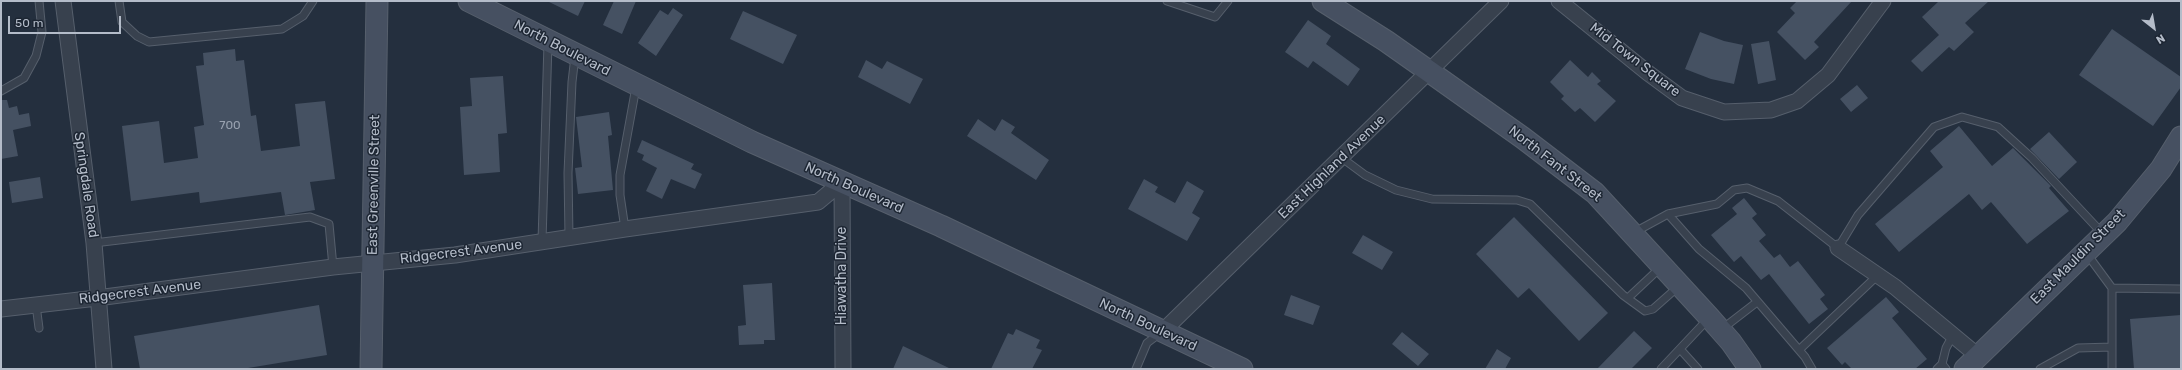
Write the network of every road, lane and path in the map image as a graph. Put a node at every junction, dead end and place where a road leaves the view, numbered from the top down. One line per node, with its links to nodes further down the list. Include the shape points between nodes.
1 (38, 1): 17 (lane, via 42,32 36,56 24,78)
2 (64, 1): 27 (street, Springdale Road)
3 (119, 1): 4 (lane, via 122,22 149,42 282,29 303,16)
4 (313, 1)
5 (377, 1): 30 (street, East Greenville Street)
6 (469, 1): 13 (street, North Boulevard)
7 (1166, 1): 8 (lane, via 1215,17)
8 (1228, 1)
9 (1323, 1): 15 (street, North Fant Street)
10 (1501, 1): 15 (street, East Highland Avenue)
11 (1559, 1): 12 (street, Mid Town Square, via 1682,98 1724,112 1771,110 1798,101 1828,75)
12 (1883, 1)
13 (548, 41): 14 (street, North Boulevard); 26 (lane)
14 (575, 54): 16 (street, North Boulevard); 25 (lane, via 568,173)
15 (1430, 72): 19 (street, East Highland Avenue); 23 (street, North Fant Street, via 1595,193)
16 (636, 84): 20 (street, North Boulevard, via 752,142); 22 (lane, via 620,175)
17 (1, 91)
18 (2181, 137): 24 (street, East Mauldin Street, via 2161,169)
19 (1342, 158): 38 (lane, via 1365,175 1396,190 1432,199 1517,200 1530,204); 44 (street, East Highland Avenue)
20 (842, 182): 22 (street, Ridgecrest Avenue, via 818,202); 44 (street, North Boulevard); 53 (street, Hiawatha Drive)
21 (1668, 214): 23 (lane); 28 (lane, via 1717,204 1734,190 1747,188 1778,201); 39 (lane, via 1699,249 1746,288)
22 (625, 229): 25 (street, Ridgecrest Avenue)
23 (1633, 234): 31 (street, North Fant Street)
24 (2104, 235): 28 (lane, via 2032,158 1998,127 1962,118 1934,128 1858,215); 29 (street, East Mauldin Street)
25 (569, 237): 26 (street, Ridgecrest Avenue)
26 (542, 242): 30 (street, Ridgecrest Avenue, via 455,255)
27 (94, 243): 32 (lane, via 310,217 329,224); 37 (street, Springdale Road)
28 (1838, 248): 33 (street)
29 (2086, 252): 35 (lane); 49 (street, East Mauldin Street)
30 (373, 263): 32 (street, Ridgecrest Avenue); 52 (street, East Greenville Street)
31 (1663, 266): 34 (street, North Fant Street); 38 (lane)
32 (333, 267): 37 (street, Ridgecrest Avenue)
33 (1878, 275): 45 (street); 48 (lane)
34 (1680, 285): 38 (lane, via 1653,309 1645,311); 42 (street, North Fant Street)
35 (2112, 288): 36 (lane); 46 (lane)
36 (2181, 289)
37 (97, 298): 40 (street, Ridgecrest Avenue); 51 (street, Springdale Road)
38 (1628, 298)
39 (1757, 302): 42 (lane); 48 (lane)
40 (36, 305): 41 (street, Ridgecrest Avenue); 43 (lane)
41 (1, 309)
42 (1715, 324): 47 (lane); 58 (street, North Fant Street)
43 (39, 328)
44 (1162, 332): 54 (lane, via 1147,343); 55 (street, North Boulevard)
45 (1953, 335): 49 (street); 50 (lane, via 1946,348)
46 (2112, 347): 60 (lane, via 2078,348); 61 (lane)
47 (1680, 349): 56 (lane); 57 (lane)
48 (1799, 350): 59 (lane)
49 (1971, 363)
50 (1942, 367)
51 (104, 369)
52 (371, 369)
53 (843, 369)
54 (1136, 369)
55 (1242, 369)
56 (1661, 369)
57 (1698, 369)
58 (1750, 369)
59 (1812, 369)
60 (2040, 369)
61 (2112, 369)

